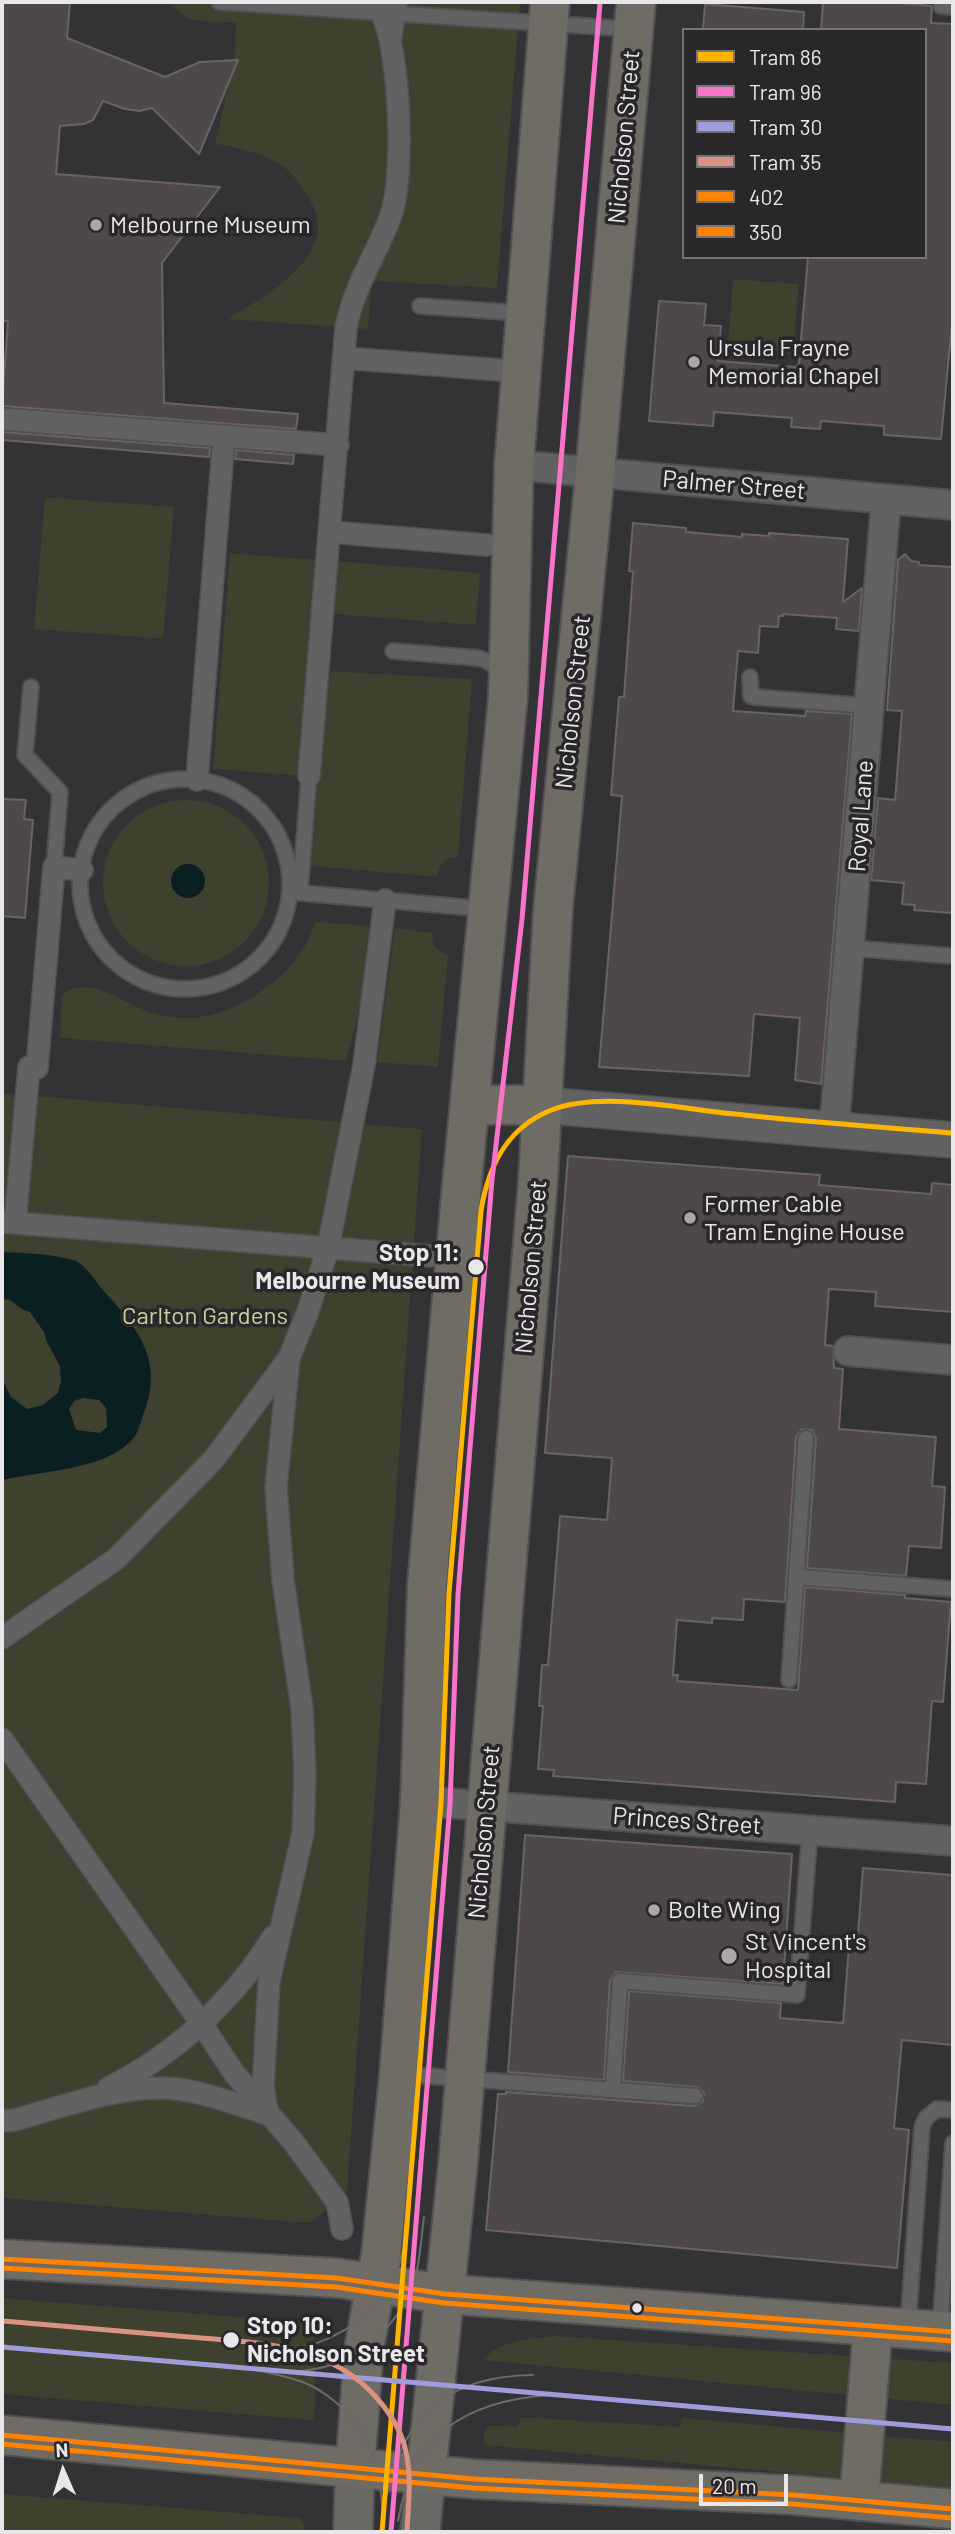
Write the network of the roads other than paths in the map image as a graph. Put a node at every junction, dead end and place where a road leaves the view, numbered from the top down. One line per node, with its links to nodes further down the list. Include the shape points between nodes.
1 (219, 2): 4 (lane)
2 (942, 2): 3 (lane, via 941,6)
3 (953, 7)
4 (386, 8): 5 (lane); 9 (street, via 398,104 398,183 392,214 350,305)
5 (549, 13): 6 (lane); 8 (main road)
6 (635, 15): 15 (main road, Nicholson Street)
7 (419, 306): 8 (lane, via 506,312)
8 (526, 307): 14 (main road)
9 (344, 358): 10 (street); 13 (street)
10 (501, 370)
11 (2, 419): 12 (street)
12 (224, 436): 13 (street); 26 (street)
13 (338, 445): 18 (street)
14 (514, 465): 15 (street, Palmer Street); 23 (main road)
15 (596, 473): 16 (street, Palmer Street); 35 (main road, Nicholson Street, via 553,909)
16 (886, 500): 17 (street, Palmer Street); 24 (street, Royal Lane)
17 (953, 505)
18 (330, 532): 19 (street); 25 (street)
19 (487, 545)
20 (393, 651): 23 (lane, via 489,661 497,668)
21 (750, 677): 24 (lane, via 749,692 755,697)
22 (31, 687): 27 (lane, via 25,755 60,792)
23 (508, 697): 31 (main road)
24 (869, 706): 32 (street, Royal Lane)
25 (309, 776): 29 (lane)
26 (197, 780): 28 (lane, via 161,782 128,796 102,820 85,851); 29 (lane, via 228,788 255,806 275,830)
27 (54, 867): 28 (street); 38 (street, via 33,1068)
28 (82, 870): 29 (lane, via 79,886 86,921 104,952 131,975 164,988 200,989 234,978 262,956 282,926)
29 (295, 892): 30 (lane)
30 (385, 900): 31 (lane); 39 (street, via 364,1065)
31 (488, 909): 34 (main road)
32 (850, 948): 33 (lane); 36 (street, Royal Lane)
33 (953, 956)
34 (470, 1105): 35 (main road); 50 (main road, via 427,1592)
35 (541, 1105): 36 (street); 51 (main road, Nicholson Street)
36 (834, 1131): 37 (street)
37 (953, 1140)
38 (8, 1223): 39 (street)
39 (328, 1248): 40 (street); 42 (street)
40 (430, 1256)
41 (848, 1351): 43 (street)
42 (289, 1359): 47 (street, via 214,1459 125,1551); 54 (street, via 276,1487 283,1580 303,1708 305,1776 303,1833)
43 (953, 1360)
44 (806, 1438): 45 (lane)
45 (797, 1577): 46 (lane); 48 (lane)
46 (953, 1589)
47 (2, 1638)
48 (789, 1680)
49 (2, 1739): 55 (street)
50 (420, 1801): 51 (street, Princes Street); 56 (main road)
51 (485, 1807): 52 (street, Princes Street); 57 (main road, Nicholson Street)
52 (810, 1831): 53 (street, Princes Street); 58 (lane, via 797,1995 620,1981)
53 (953, 1841)
54 (281, 1924): 55 (street, via 231,1994); 62 (street, via 265,2020)
55 (201, 2023): 60 (street, via 139,2073); 62 (street)
56 (399, 2074): 57 (lane); 67 (main road)
57 (463, 2078): 58 (lane); 68 (main road, Nicholson Street)
58 (612, 2089): 59 (lane)
59 (695, 2096)
60 (78, 2103): 62 (street, via 163,2088 198,2092); 63 (street)
61 (953, 2109): 69 (lane, via 937,2109 922,2127)
62 (268, 2114): 65 (street, via 337,2202)
63 (2, 2120)
64 (953, 2143): 69 (lane)
65 (342, 2229)
66 (2, 2259): 67 (main road)
67 (376, 2283): 68 (main road); 71 (main road, via 364,2349)
68 (445, 2294): 69 (main road); 72 (main road, Nicholson Street)
69 (919, 2330): 73 (main road)
70 (2, 2435): 71 (main road)
71 (355, 2468): 72 (main road); 75 (main road)
72 (426, 2475): 73 (main road); 76 (main road, Nicholson Street)
73 (859, 2501): 74 (main road)
74 (953, 2510)
75 (353, 2532)
76 (420, 2532)

